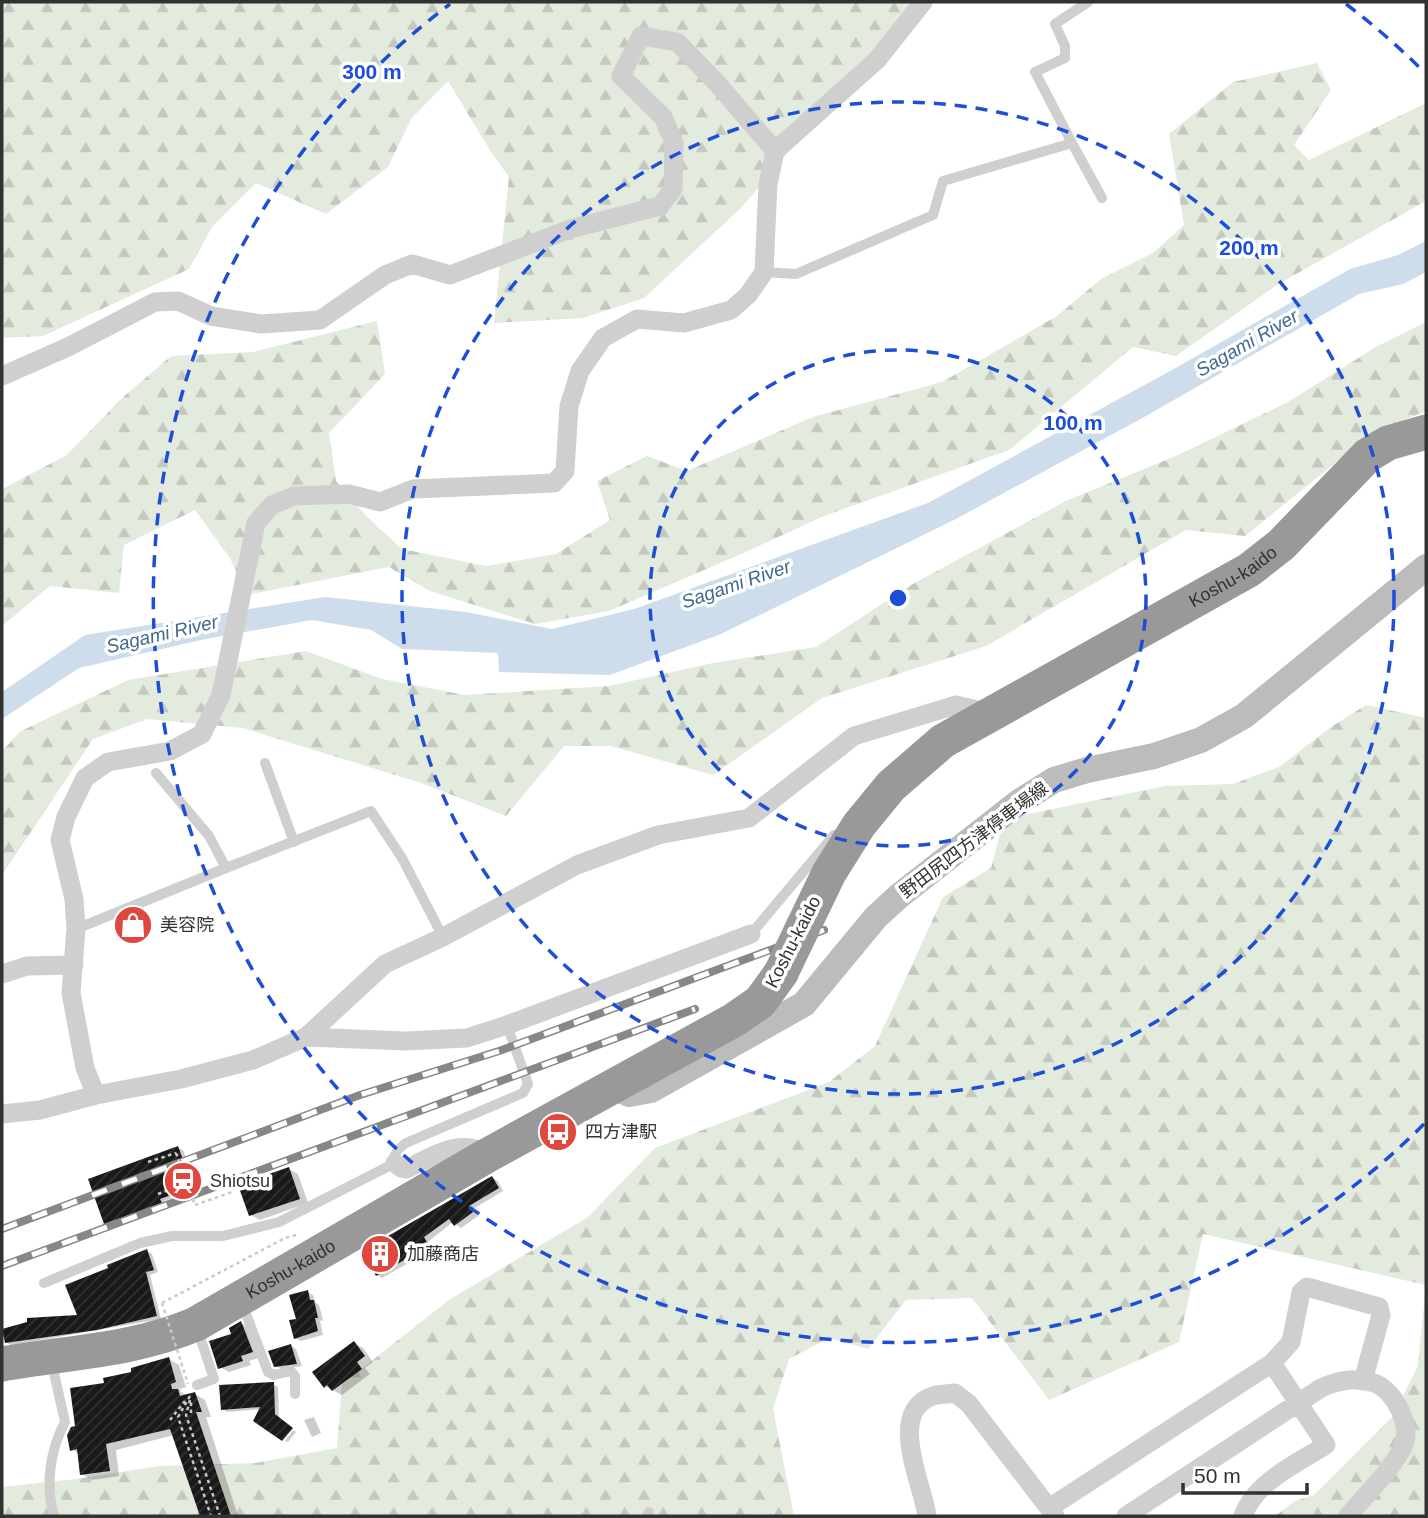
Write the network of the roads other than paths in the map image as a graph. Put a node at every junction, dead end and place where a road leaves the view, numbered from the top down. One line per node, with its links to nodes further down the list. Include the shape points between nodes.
1 (923, 2): 4 (street, via 877,60)
2 (1088, 2): 3 (lane, via 1055,24 1065,58 1035,72)
3 (1072, 143): 5 (lane); 6 (lane, via 943,181 933,215 796,274)
4 (775, 151): 6 (street, via 768,184); 7 (street, via 677,42 640,36 621,76 663,117 674,142 673,189 660,206 570,229 450,275 412,264 385,275 320,320 261,324 211,316 178,301 155,302)
5 (1102, 198)
6 (764, 272): 16 (street, via 731,310 684,323 637,319 603,338 580,371 569,406 565,471 554,482 413,489 380,502 349,494 294,496 272,505 256,523 220,695 202,734 170,751 108,762 85,778 66,817 60,840)
7 (2, 376)
8 (1426, 432): 10 (highway, Koshu-kaido, via 1388,443 1368,455 1281,545 1249,570)
9 (1426, 567): 23 (main road, 野田尻四方津停車場線, via 1244,716 1201,740 1166,752 1054,780 1019,802 876,917 804,1004 651,1090 629,1094)
10 (990, 713): 18 (street, via 956,705 854,736 749,818 658,835 577,865); 23 (highway, Koshu-kaido, bridge, via 943,741 862,811 771,990 748,1011)
11 (265, 763): 14 (lane)
12 (156, 773): 15 (lane, via 209,836)
13 (839, 829): 17 (lane)
14 (293, 842): 15 (lane); 18 (lane, via 371,811 402,858)
15 (226, 868): 16 (lane)
16 (76, 929): 19 (street)
17 (751, 933): 21 (street)
18 (443, 937): 22 (street, via 385,964)
19 (74, 965): 20 (street, via 27,965); 24 (street, via 71,993 85,1068)
20 (2, 974)
21 (507, 1025): 22 (street, via 467,1038); 27 (lane, via 528,1084 523,1093 406,1143 397,1150)
22 (306, 1037): 24 (street, via 253,1060)
23 (612, 1086): 26 (highway, Koshu-kaido)
24 (96, 1095): 25 (street, via 40,1110)
25 (2, 1114)
26 (488, 1155): 27 (street, via 470,1146 452,1147 406,1169); 29 (highway, Koshu-kaido)
27 (395, 1163): 28 (lane, via 279,1222 223,1236 172,1236 140,1243)
28 (44, 1283)
29 (241, 1299): 30 (highway, Koshu-kaido); 36 (lane, via 268,1372 291,1371)
30 (196, 1324): 31 (highway, Koshu-kaido, via 151,1341); 35 (lane, via 214,1379)
31 (50, 1356): 33 (highway, Koshu-kaido); 39 (lane, via 65,1422 51,1467 49,1499)
32 (1272, 1363): 34 (street, via 1291,1342 1301,1292 1307,1287 1379,1307 1381,1315); 37 (street); 38 (street)
33 (2, 1364)
34 (1363, 1381): 37 (street, via 1337,1381); 43 (street, via 1388,1392 1408,1433 1403,1447)
35 (192, 1387)
36 (295, 1394)
37 (1298, 1403): 41 (street); 42 (street, via 1326,1445 1264,1486)
38 (1052, 1512): 40 (street, via 969,1404 955,1393 932,1397 915,1407 909,1426)
39 (54, 1516)
40 (926, 1516)
41 (1126, 1516)
42 (1242, 1516)
43 (1349, 1516)

